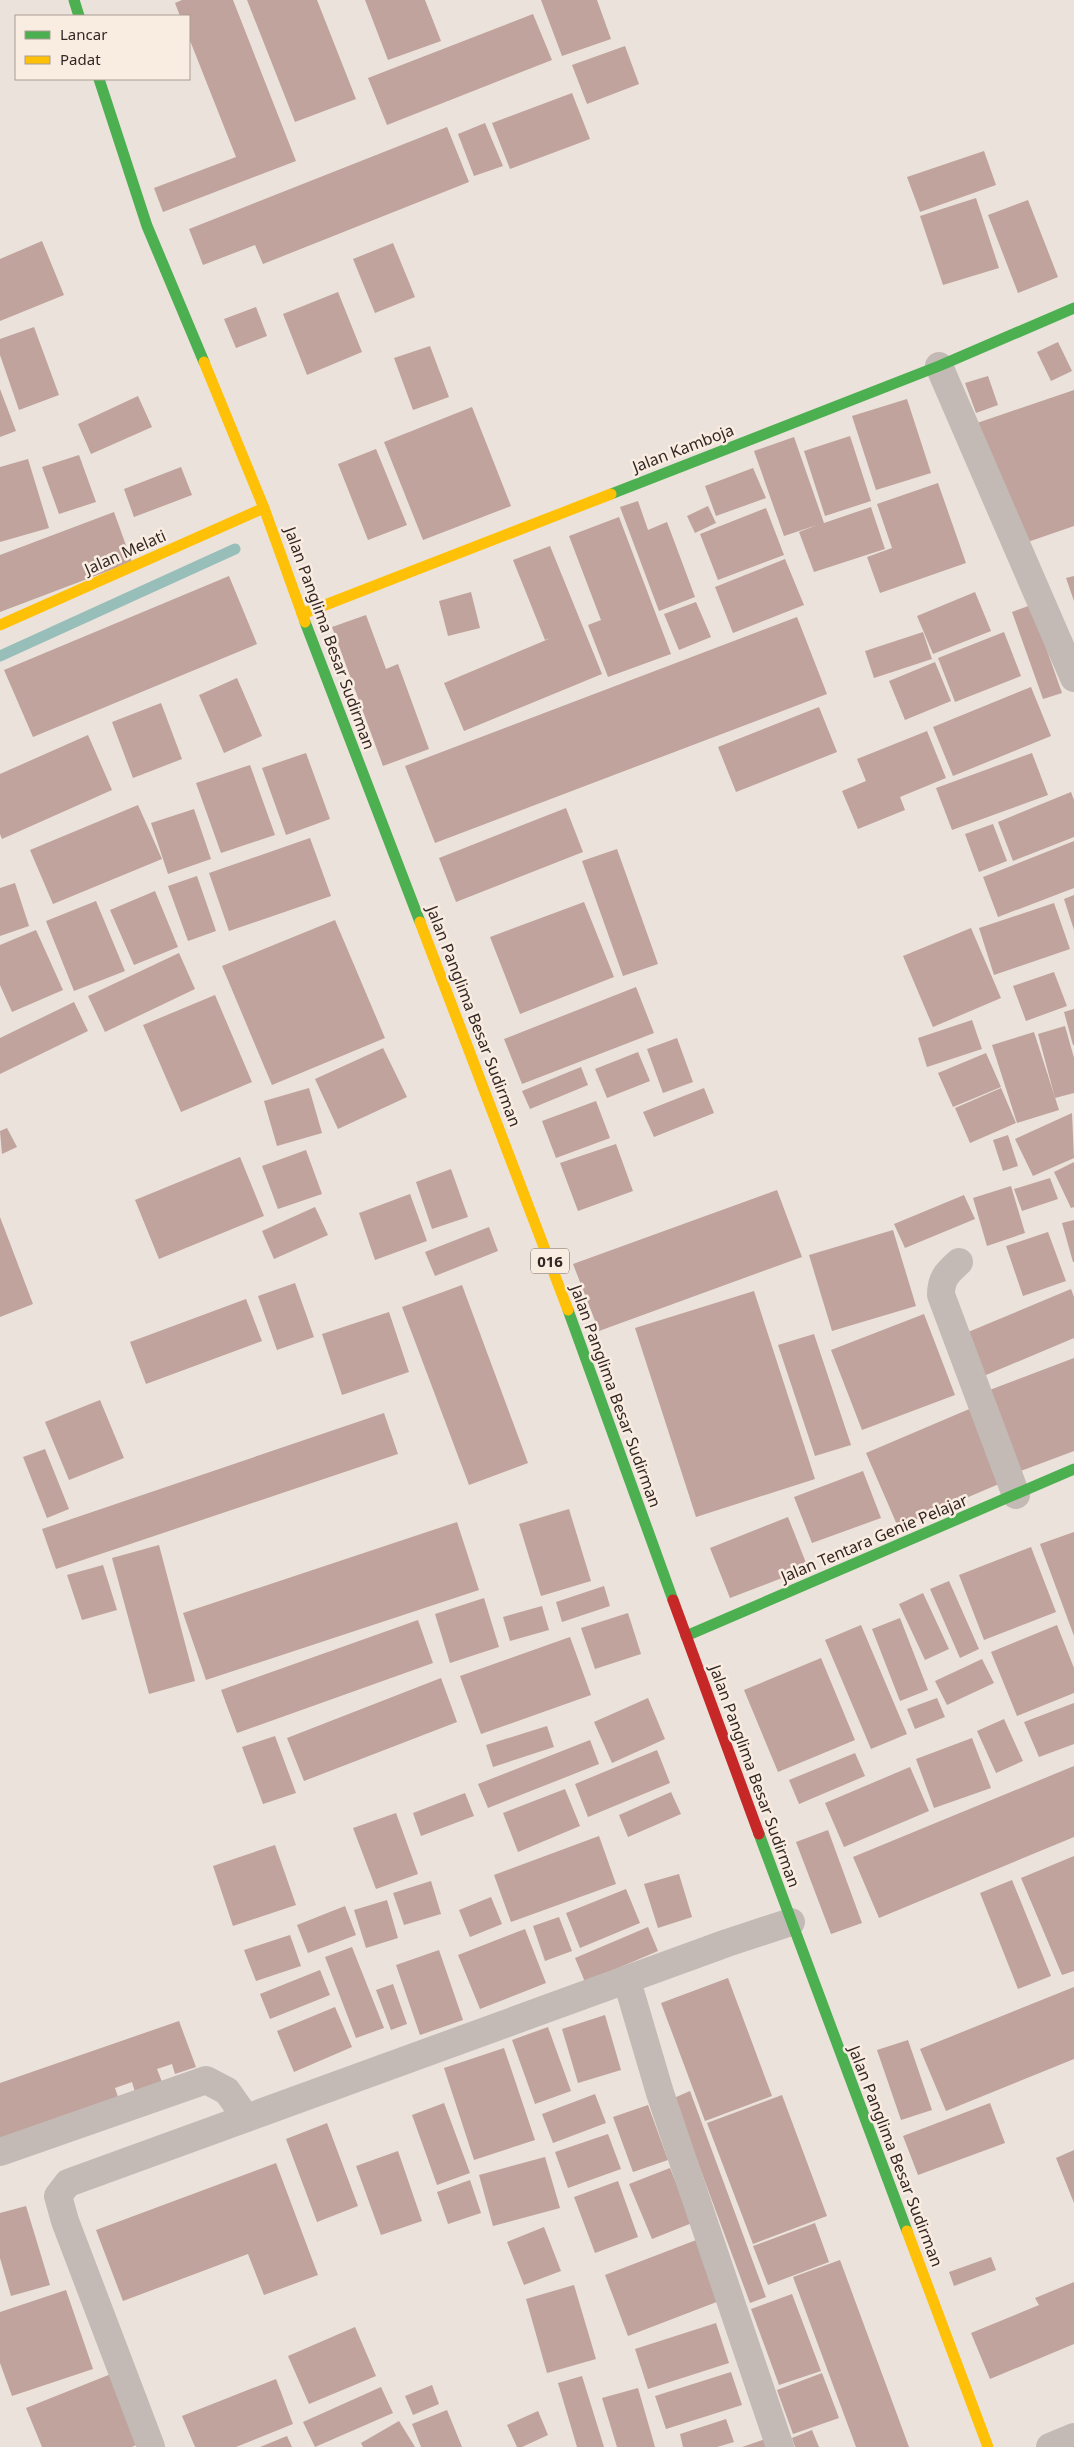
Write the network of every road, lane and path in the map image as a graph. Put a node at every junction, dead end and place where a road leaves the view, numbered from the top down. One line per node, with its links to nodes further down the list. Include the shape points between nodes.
1 (74, 0): 2 (main road)
2 (79, 15)
3 (99, 80): 6 (main road, Jalan Panglima Besar Sudirman / 016, via 147,226)
4 (1074, 308): 5 (main road, Jalan Kamboja)
5 (939, 366): 7 (main road, Jalan Kamboja); 9 (street)
6 (264, 508): 7 (main road, Jalan Panglima Besar Sudirman / 016); 8 (main road, Jalan Melati)
7 (302, 614): 13 (main road, Jalan Panglima Besar Sudirman / 016, via 537,1225)
8 (0, 625)
9 (1074, 678)
10 (959, 1262): 12 (street, via 945,1274 941,1295)
11 (1074, 1470): 12 (main road, Jalan Tentara Genie Pelajar)
12 (1016, 1495): 13 (main road, Jalan Tentara Genie Pelajar)
13 (686, 1636): 14 (main road, Jalan Panglima Besar Sudirman / 016)
14 (791, 1922): 15 (street); 21 (main road, Jalan Panglima Besar Sudirman / 016)
15 (627, 1981): 16 (street); 20 (street, via 660,2093)
16 (246, 2118): 17 (street, via 228,2091 206,2080); 19 (street, via 68,2184 58,2196)
17 (0, 2152)
18 (1074, 2437): 22 (street)
19 (151, 2447)
20 (780, 2447)
21 (988, 2447)
22 (1050, 2447)

